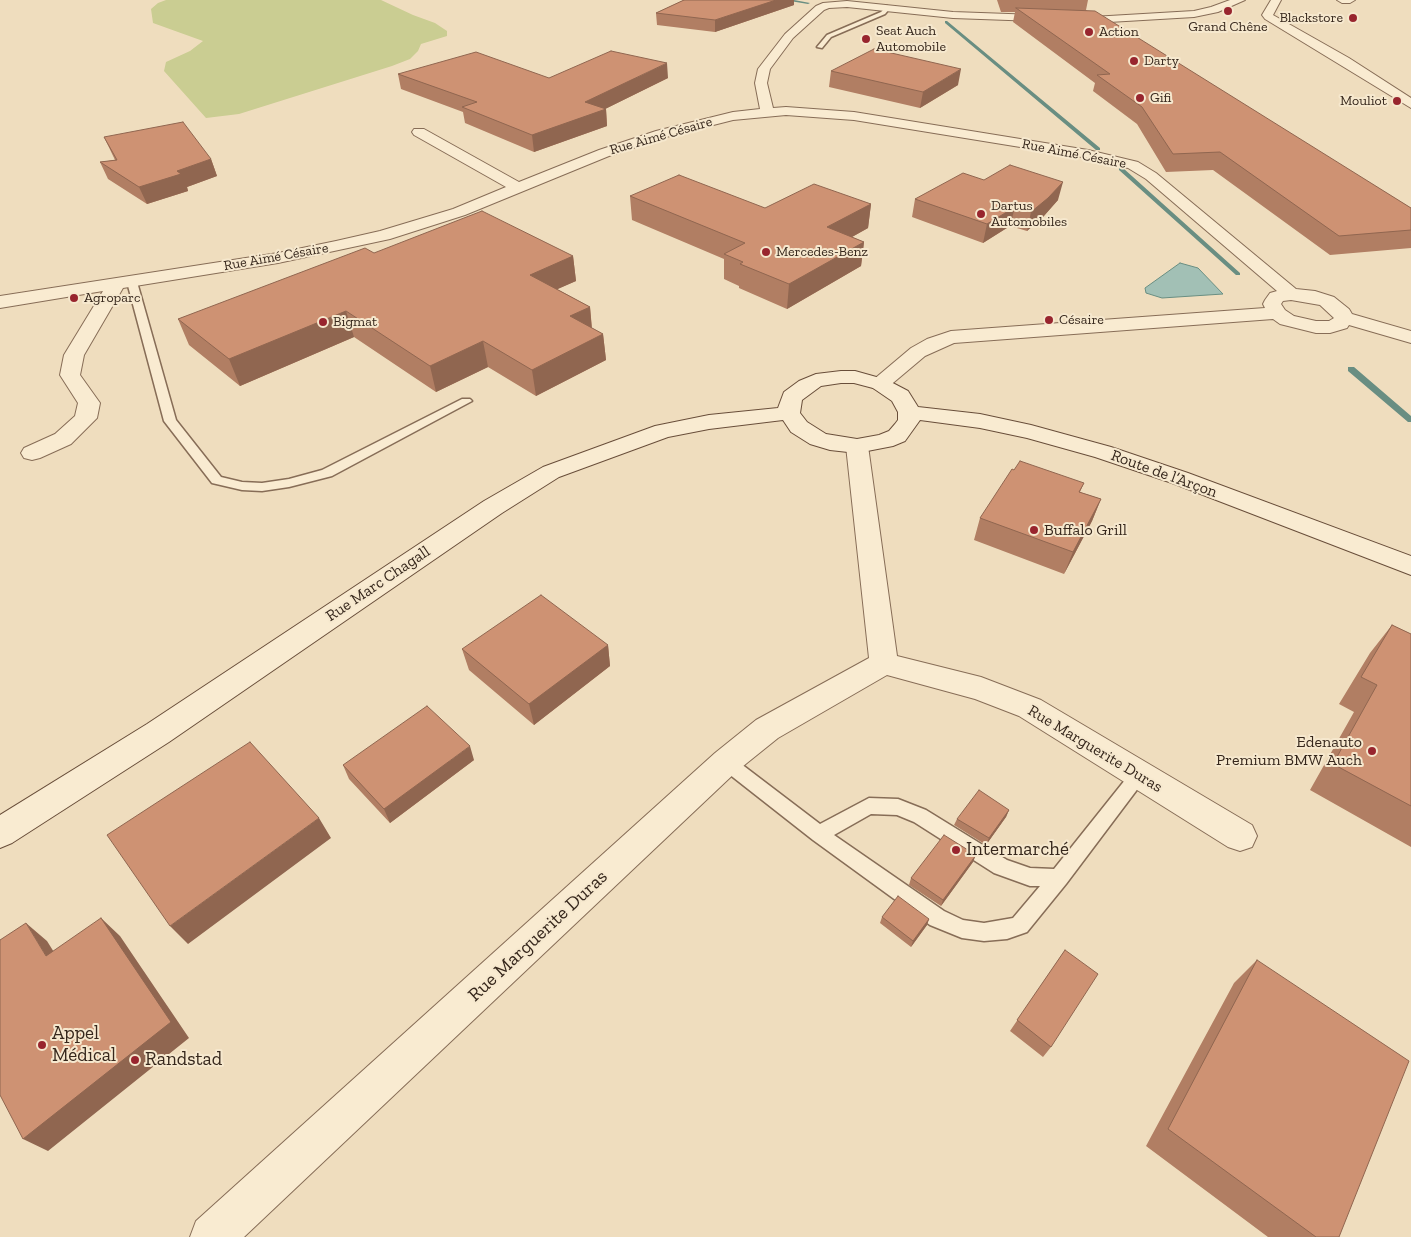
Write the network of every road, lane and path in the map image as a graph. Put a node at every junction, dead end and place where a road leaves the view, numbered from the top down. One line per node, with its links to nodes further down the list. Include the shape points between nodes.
1 (1240, 0): 5 (street, via 1194,14 1092,20 978,16)
2 (1276, 0): 7 (street, via 1267,14 1269,17)
3 (1342, 0): 4 (street)
4 (1350, 0)
5 (887, 8): 6 (lane, via 883,13 829,36); 8 (street, via 847,4 827,6 802,23 764,69 760,83)
6 (820, 47)
7 (1411, 104)
8 (767, 112): 10 (street, Rue Aimé Césaire, via 733,116 661,134 604,153); 12 (street, Rue Aimé Césaire, via 802,111 854,116 1088,154 1133,165 1151,176)
9 (419, 132): 10 (street)
10 (519, 188): 11 (street, Rue Aimé Césaire, via 423,224 336,246)
11 (124, 283): 13 (street, Rue Aimé Césaire); 18 (lane, via 170,421 217,480 262,487 327,473); 22 (street, via 74,355 70,375 88,403 86,418 63,439)
12 (1291, 294): 14 (street, via 1273,300); 15 (street, via 1316,297 1342,313)
13 (0, 302)
14 (1277, 313): 15 (street, via 1288,320 1316,327 1340,324); 17 (street, via 951,337 918,352)
15 (1344, 318): 16 (street)
16 (1411, 337)
17 (880, 384): 19 (street, via 900,396); 20 (street, via 855,377 816,380 792,397)
18 (466, 401)
19 (909, 412): 21 (street, via 904,428 897,436); 23 (street, Route de l’Arçon, via 980,421 1103,452)
20 (790, 413): 21 (street, via 798,428 812,436 830,443); 27 (street, Rue Marc Chagall, via 709,422 663,432 551,472 493,507 158,733)
21 (857, 446): 24 (street)
22 (32, 454)
23 (1411, 566)
24 (884, 663): 25 (street, Rue Marguerite Duras, via 768,729); 26 (street, Rue Marguerite Duras, via 981,690 1030,708)
25 (726, 762): 28 (lane); 31 (street, Rue Marguerite Duras)
26 (1139, 775): 29 (street, Rue Marguerite Duras); 30 (lane)
27 (0, 834)
28 (819, 834): 30 (lane, via 869,806 898,807 920,816 1001,867 1030,877); 30 (lane, via 937,918 962,929 984,932 1020,925)
29 (1240, 836)
30 (1058, 878)
31 (212, 1237)

